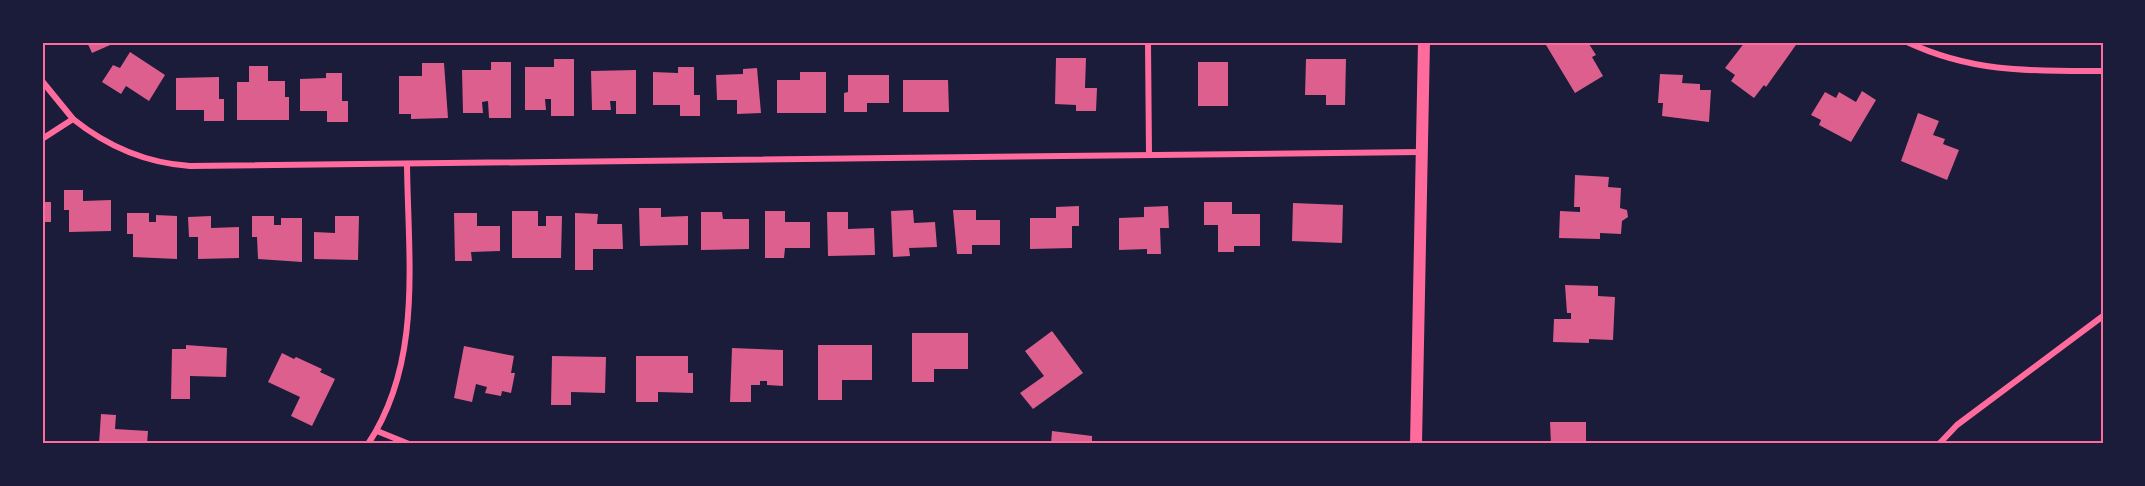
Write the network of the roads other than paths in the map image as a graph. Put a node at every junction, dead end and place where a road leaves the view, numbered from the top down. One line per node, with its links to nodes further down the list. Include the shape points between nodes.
1 (1148, 42): 9 (street)
2 (1424, 42): 8 (main road)
3 (1907, 42): 4 (street, via 1933,54 2003,70)
4 (2103, 71)
5 (42, 81): 6 (street)
6 (73, 119): 7 (street); 10 (street, via 121,151 171,165)
7 (42, 139)
8 (1421, 152): 9 (street); 17 (main road)
9 (1149, 155): 10 (street)
10 (407, 164): 12 (street, via 407,338 396,387)
11 (2103, 316): 18 (street, via 1957,425)
12 (377, 431): 15 (street); 16 (street)
13 (221, 444): 14 (street)
14 (226, 444)
15 (368, 444)
16 (409, 444)
17 (1416, 444)
18 (1939, 444)

